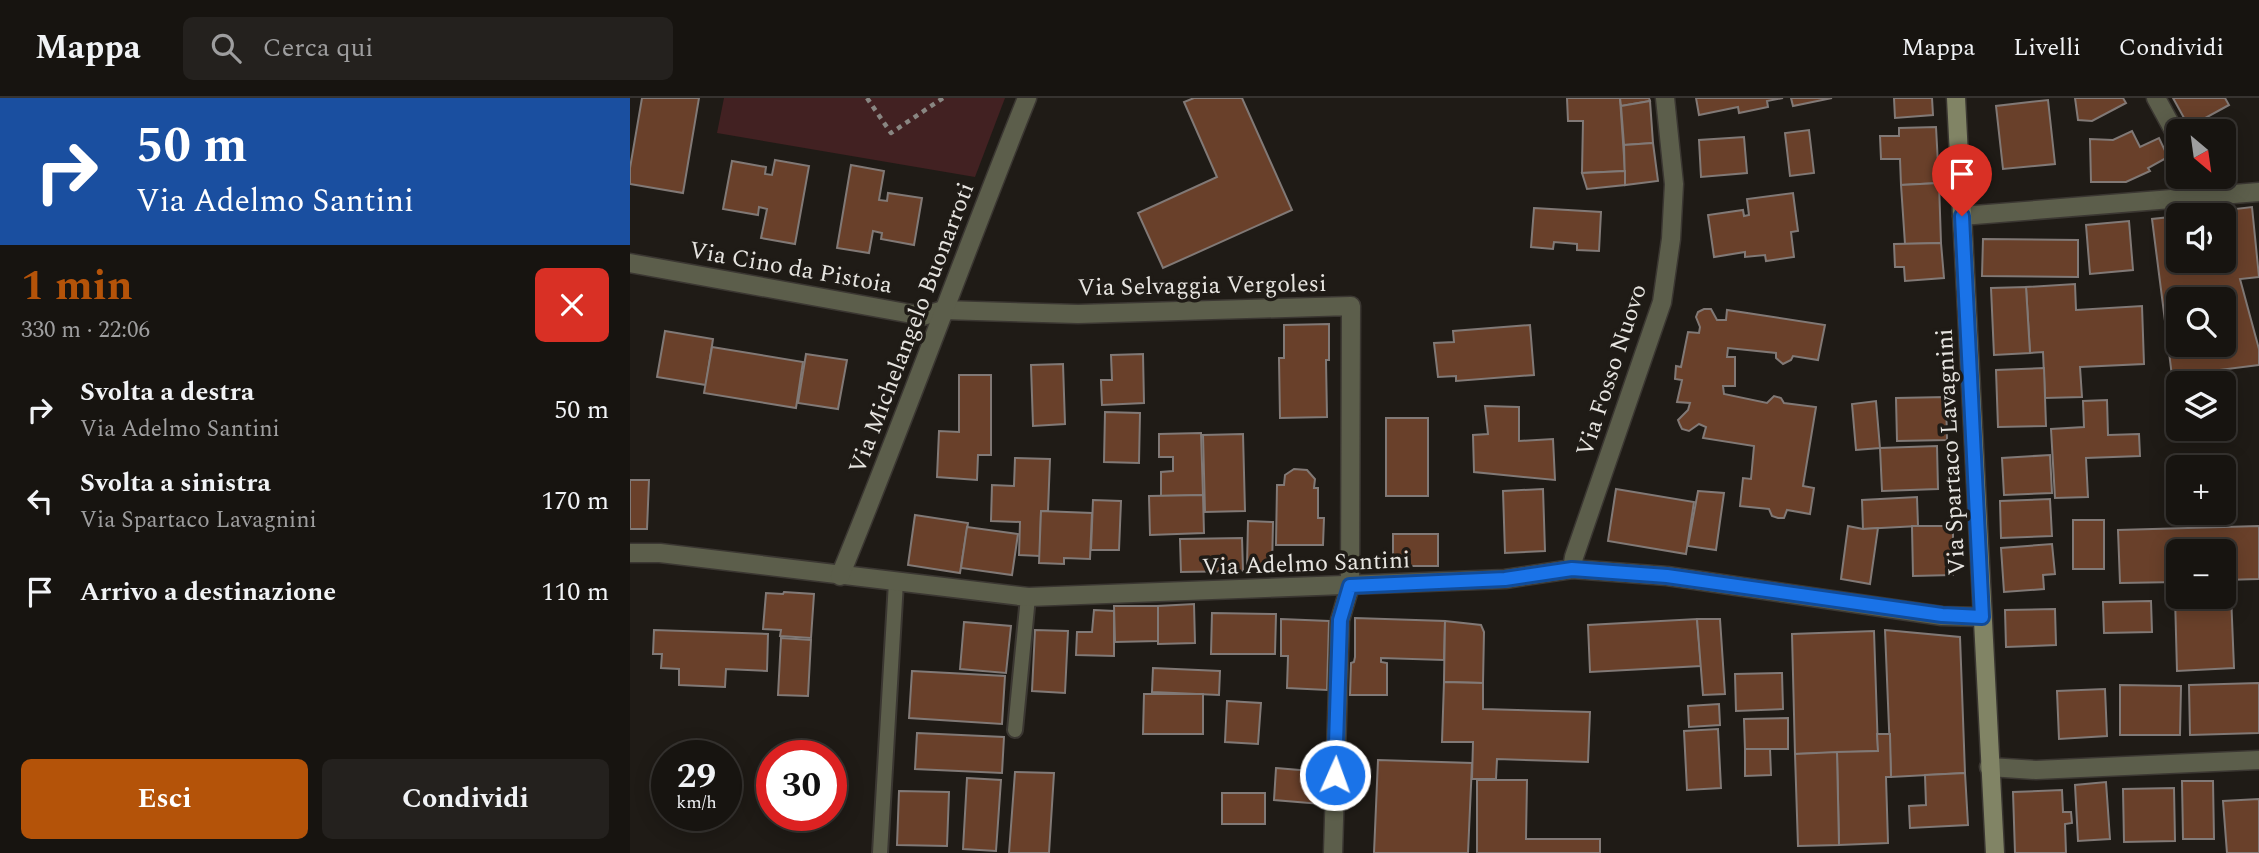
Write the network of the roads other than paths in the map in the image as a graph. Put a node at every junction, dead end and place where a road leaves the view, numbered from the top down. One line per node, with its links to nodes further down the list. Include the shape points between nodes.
1 (1027, 98): 11 (street, Via Michelangelo Buonarroti)
2 (1665, 98): 13 (street, Via Fosso Nuovo, via 1674,184 1662,302)
3 (1956, 98): 9 (main road, Via Spartaco Lavagnini)
4 (2156, 98): 5 (street)
5 (2167, 119)
6 (2201, 189): 8 (street)
7 (2259, 192): 8 (street)
8 (2203, 197): 9 (street)
9 (1962, 216): 18 (main road, Via Spartaco Lavagnini)
10 (630, 263): 11 (street, Via Cino da Pistoia, via 923,316)
11 (943, 310): 14 (street, Via Michelangelo Buonarroti); 16 (street, Via Selvaggia Vergolesi, via 1078,314 1351,306)
12 (630, 553): 14 (street, Via Adelmo Santini)
13 (1572, 569): 16 (street, Via Adelmo Santini, via 1505,579); 18 (street, Via Adelmo Santini, via 1667,576)
14 (840, 576): 15 (street, Via Adelmo Santini)
15 (896, 582): 17 (street, Via Adelmo Santini); 22 (lane)
16 (1350, 586): 17 (street, Via Adelmo Santini); 23 (street, via 1340,620)
17 (1028, 597): 19 (lane)
18 (1982, 617): 21 (main road, Via Spartaco Lavagnini)
19 (1015, 730)
20 (2259, 760): 21 (street)
21 (1989, 767): 24 (main road, Via Spartaco Lavagnini)
22 (880, 853)
23 (1333, 853)
24 (1995, 853)

